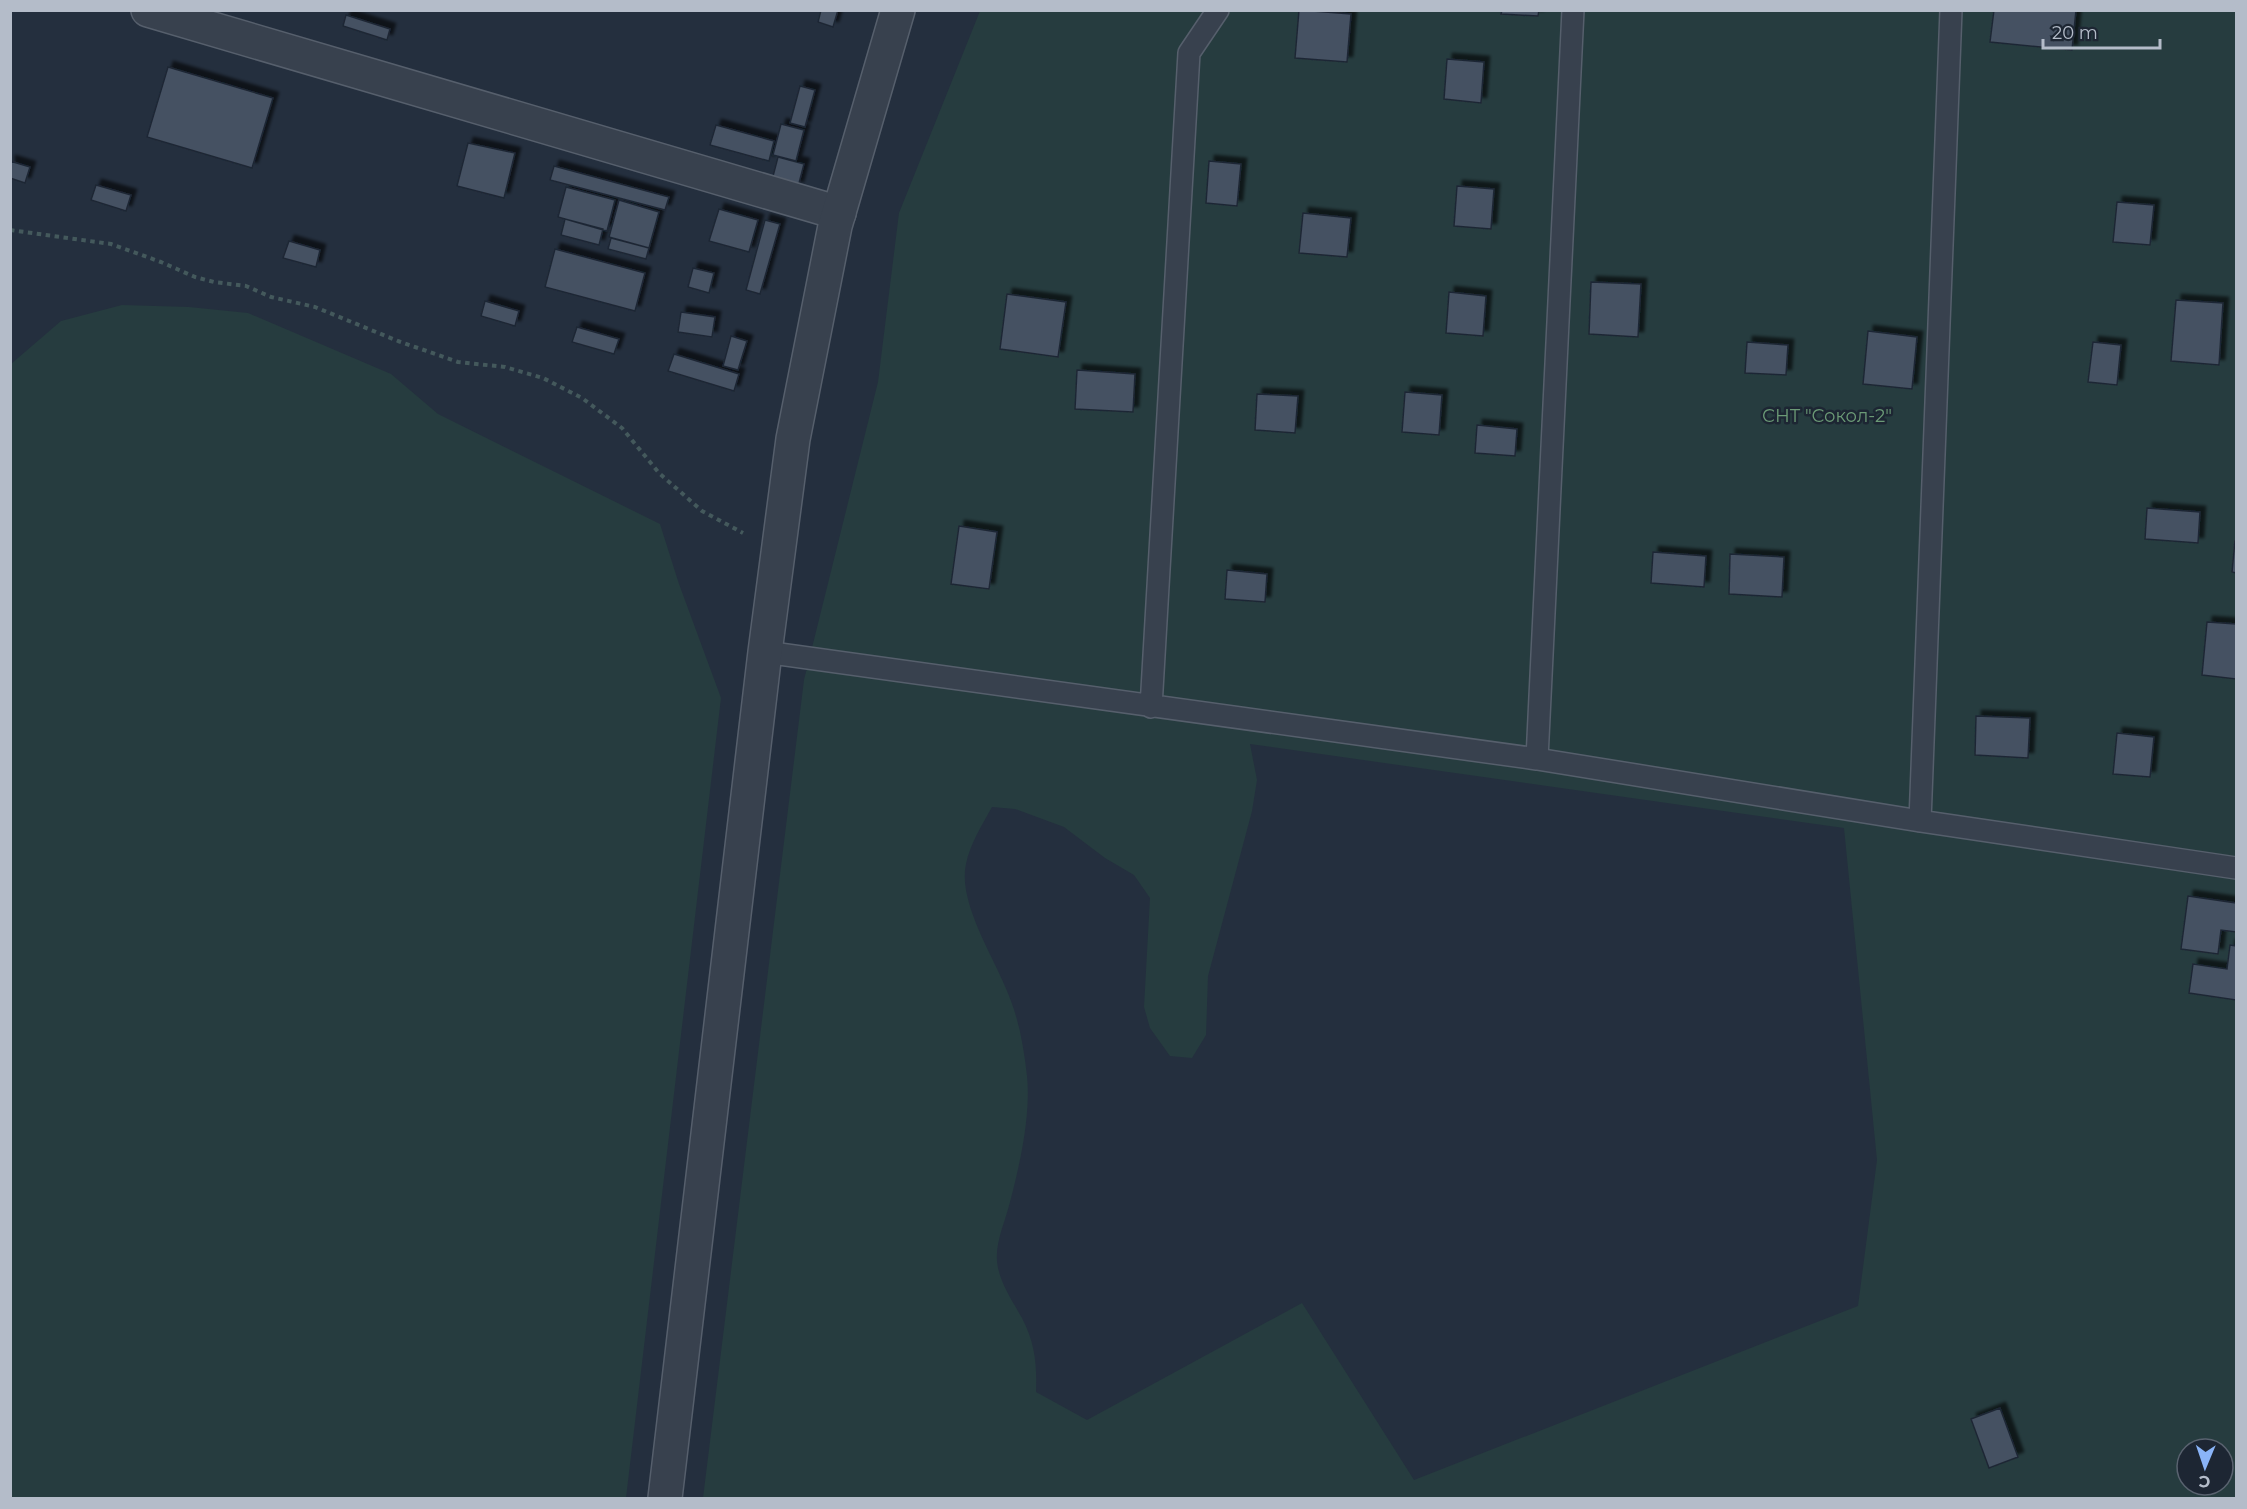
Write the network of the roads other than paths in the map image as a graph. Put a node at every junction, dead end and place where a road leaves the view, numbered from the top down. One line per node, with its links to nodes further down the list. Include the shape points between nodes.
1 (148, 10): 6 (street)
2 (898, 10): 6 (street)
3 (1218, 10): 8 (lane, via 1189,53)
4 (1573, 10): 9 (lane)
5 (1951, 10): 10 (lane)
6 (839, 213): 7 (street, via 793,439)
7 (765, 652): 8 (lane); 12 (street)
8 (1151, 707): 9 (lane)
9 (1537, 759): 10 (lane)
10 (1920, 821): 11 (lane)
11 (2236, 868)
12 (665, 1498)

